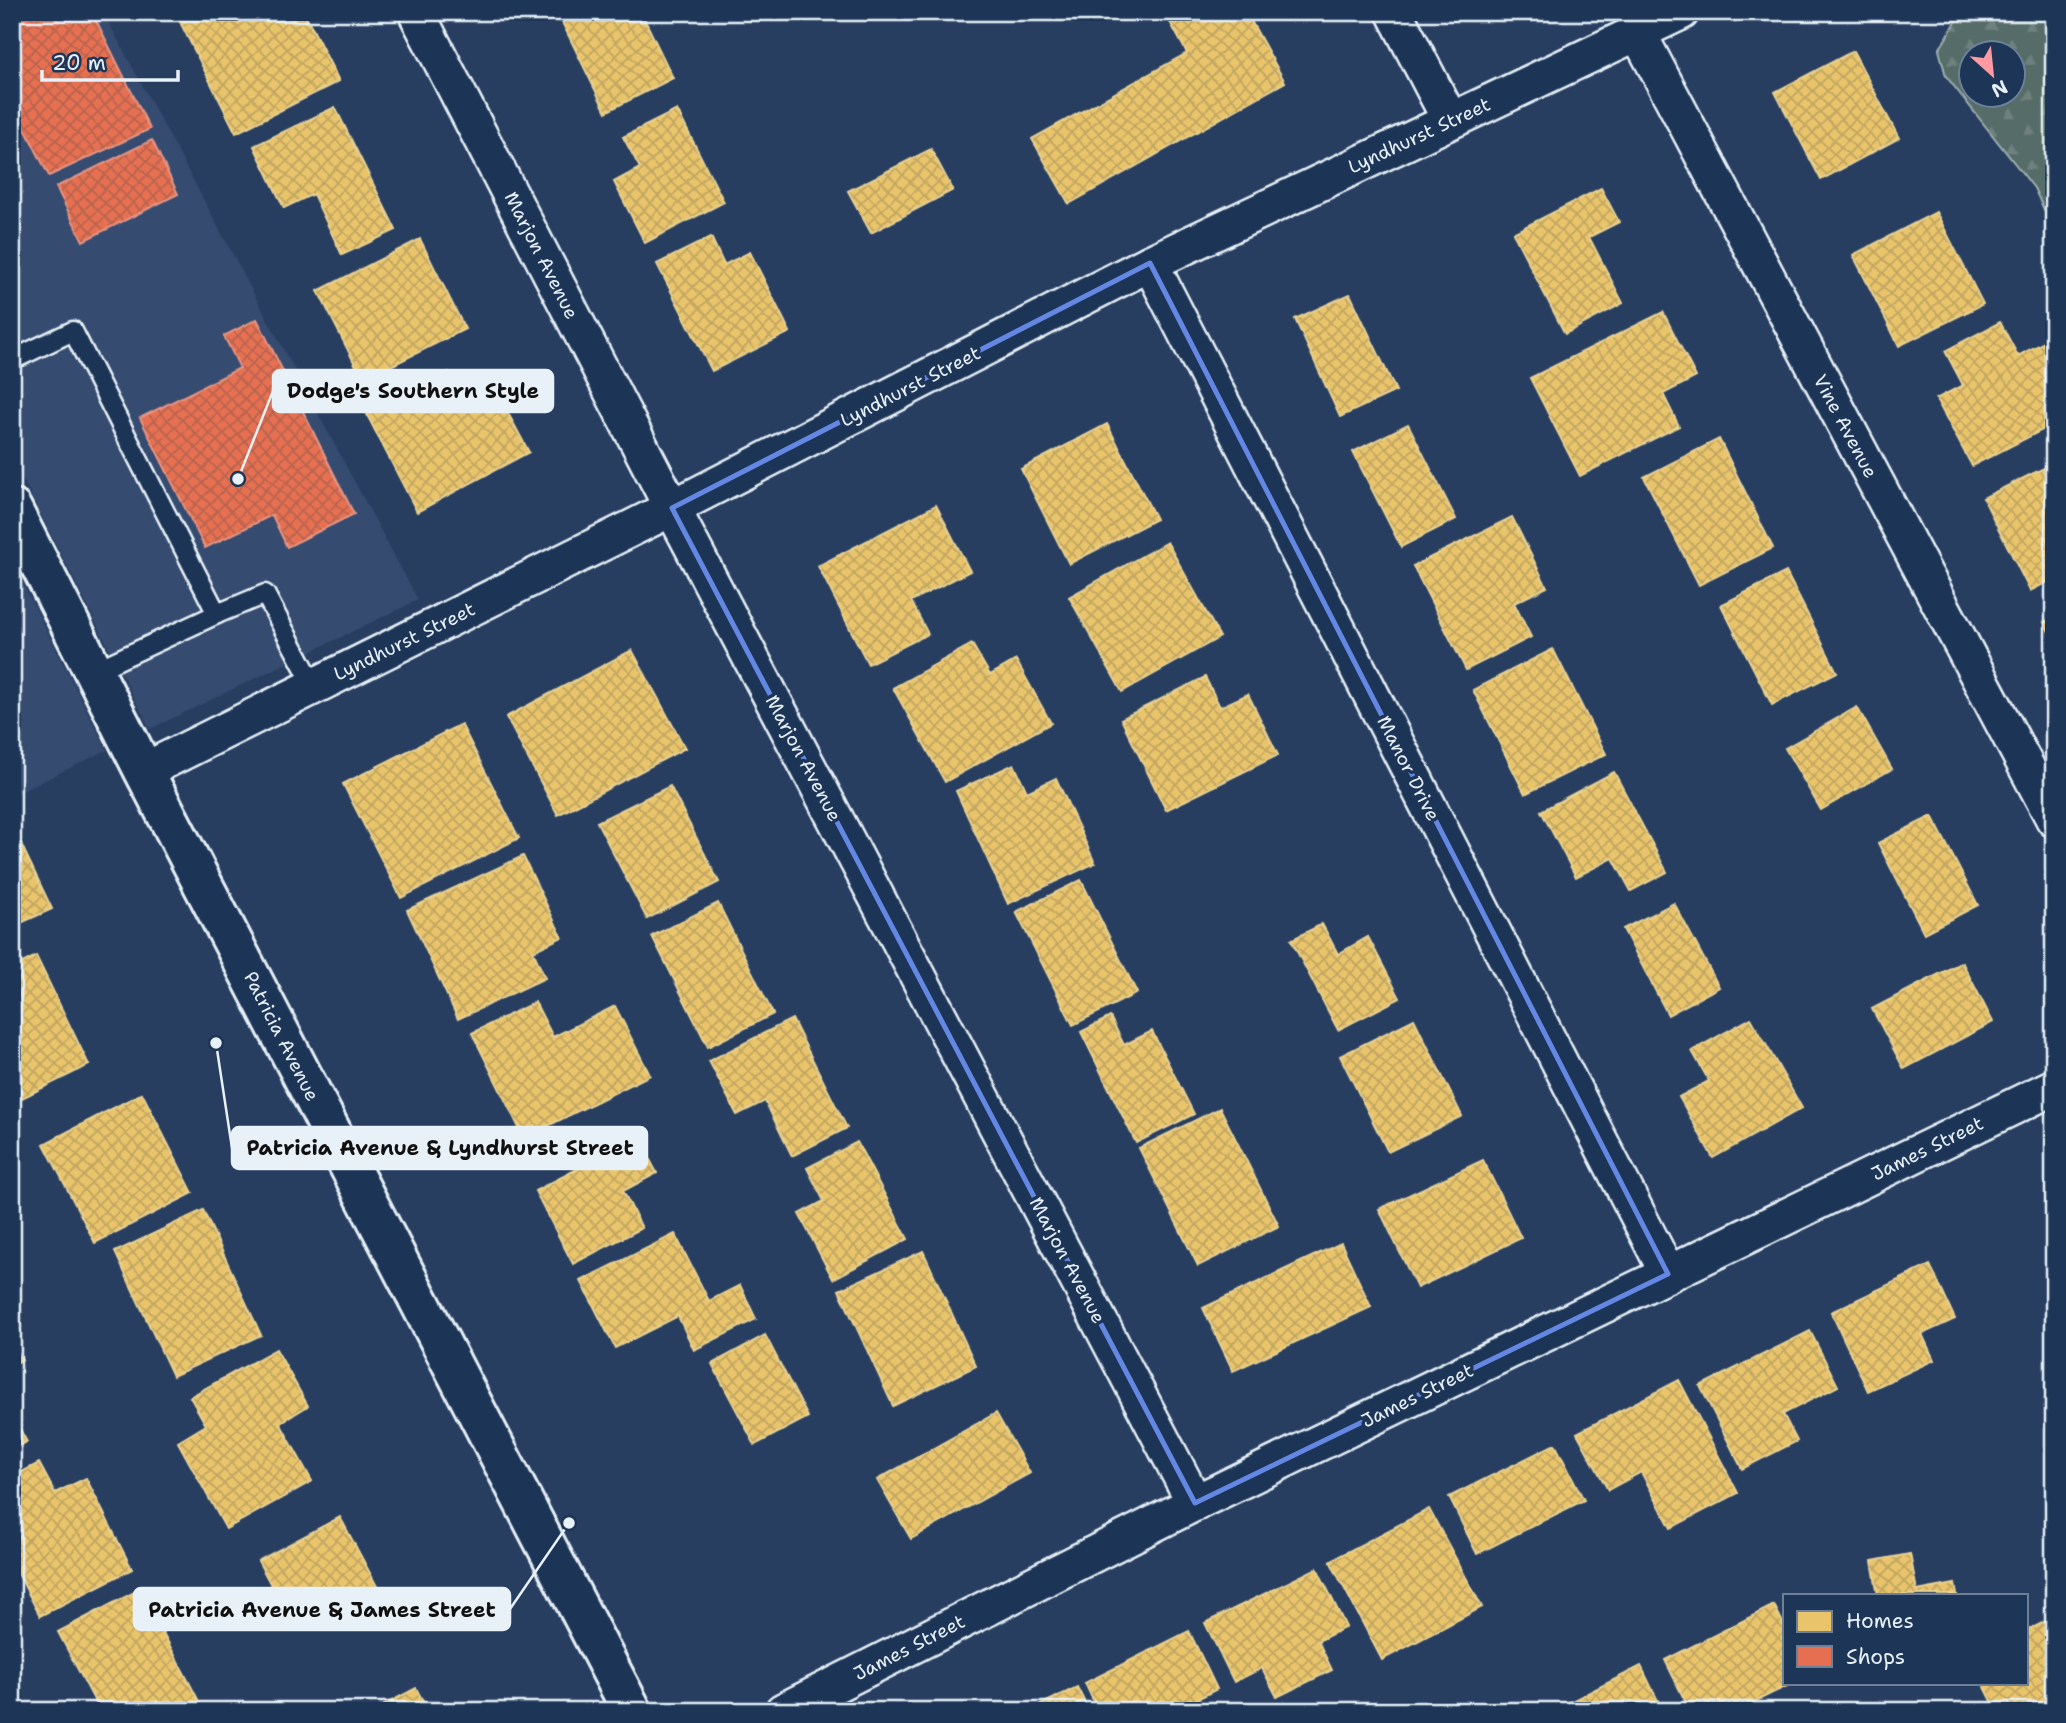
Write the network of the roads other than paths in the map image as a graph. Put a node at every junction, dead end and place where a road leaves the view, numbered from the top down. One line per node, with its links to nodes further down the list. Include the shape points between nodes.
1 (416, 12): 8 (street, Marjon Avenue)
2 (1394, 12): 5 (street)
3 (1681, 12): 4 (street, Lyndhurst Street)
4 (1638, 33): 5 (street, Lyndhurst Street); 14 (street, Vine Avenue)
5 (1450, 120): 6 (street, Lyndhurst Street)
6 (1150, 263): 8 (street, Lyndhurst Street); 16 (street, Manor Drive)
7 (12, 360): 10 (lane, via 73,331)
8 (673, 508): 12 (street, Lyndhurst Street); 17 (street, Marjon Avenue)
9 (12, 509): 11 (street, Patricia Avenue)
10 (217, 614): 11 (lane); 12 (lane, via 265,594)
11 (94, 671): 13 (street, Patricia Avenue)
12 (314, 686): 13 (street, Lyndhurst Street)
13 (144, 771): 18 (street, Patricia Avenue)
14 (2054, 819)
15 (2054, 1087): 16 (street, James Street)
16 (1668, 1274): 17 (street, James Street)
17 (1195, 1503): 19 (street, James Street)
18 (632, 1711)
19 (783, 1711)

